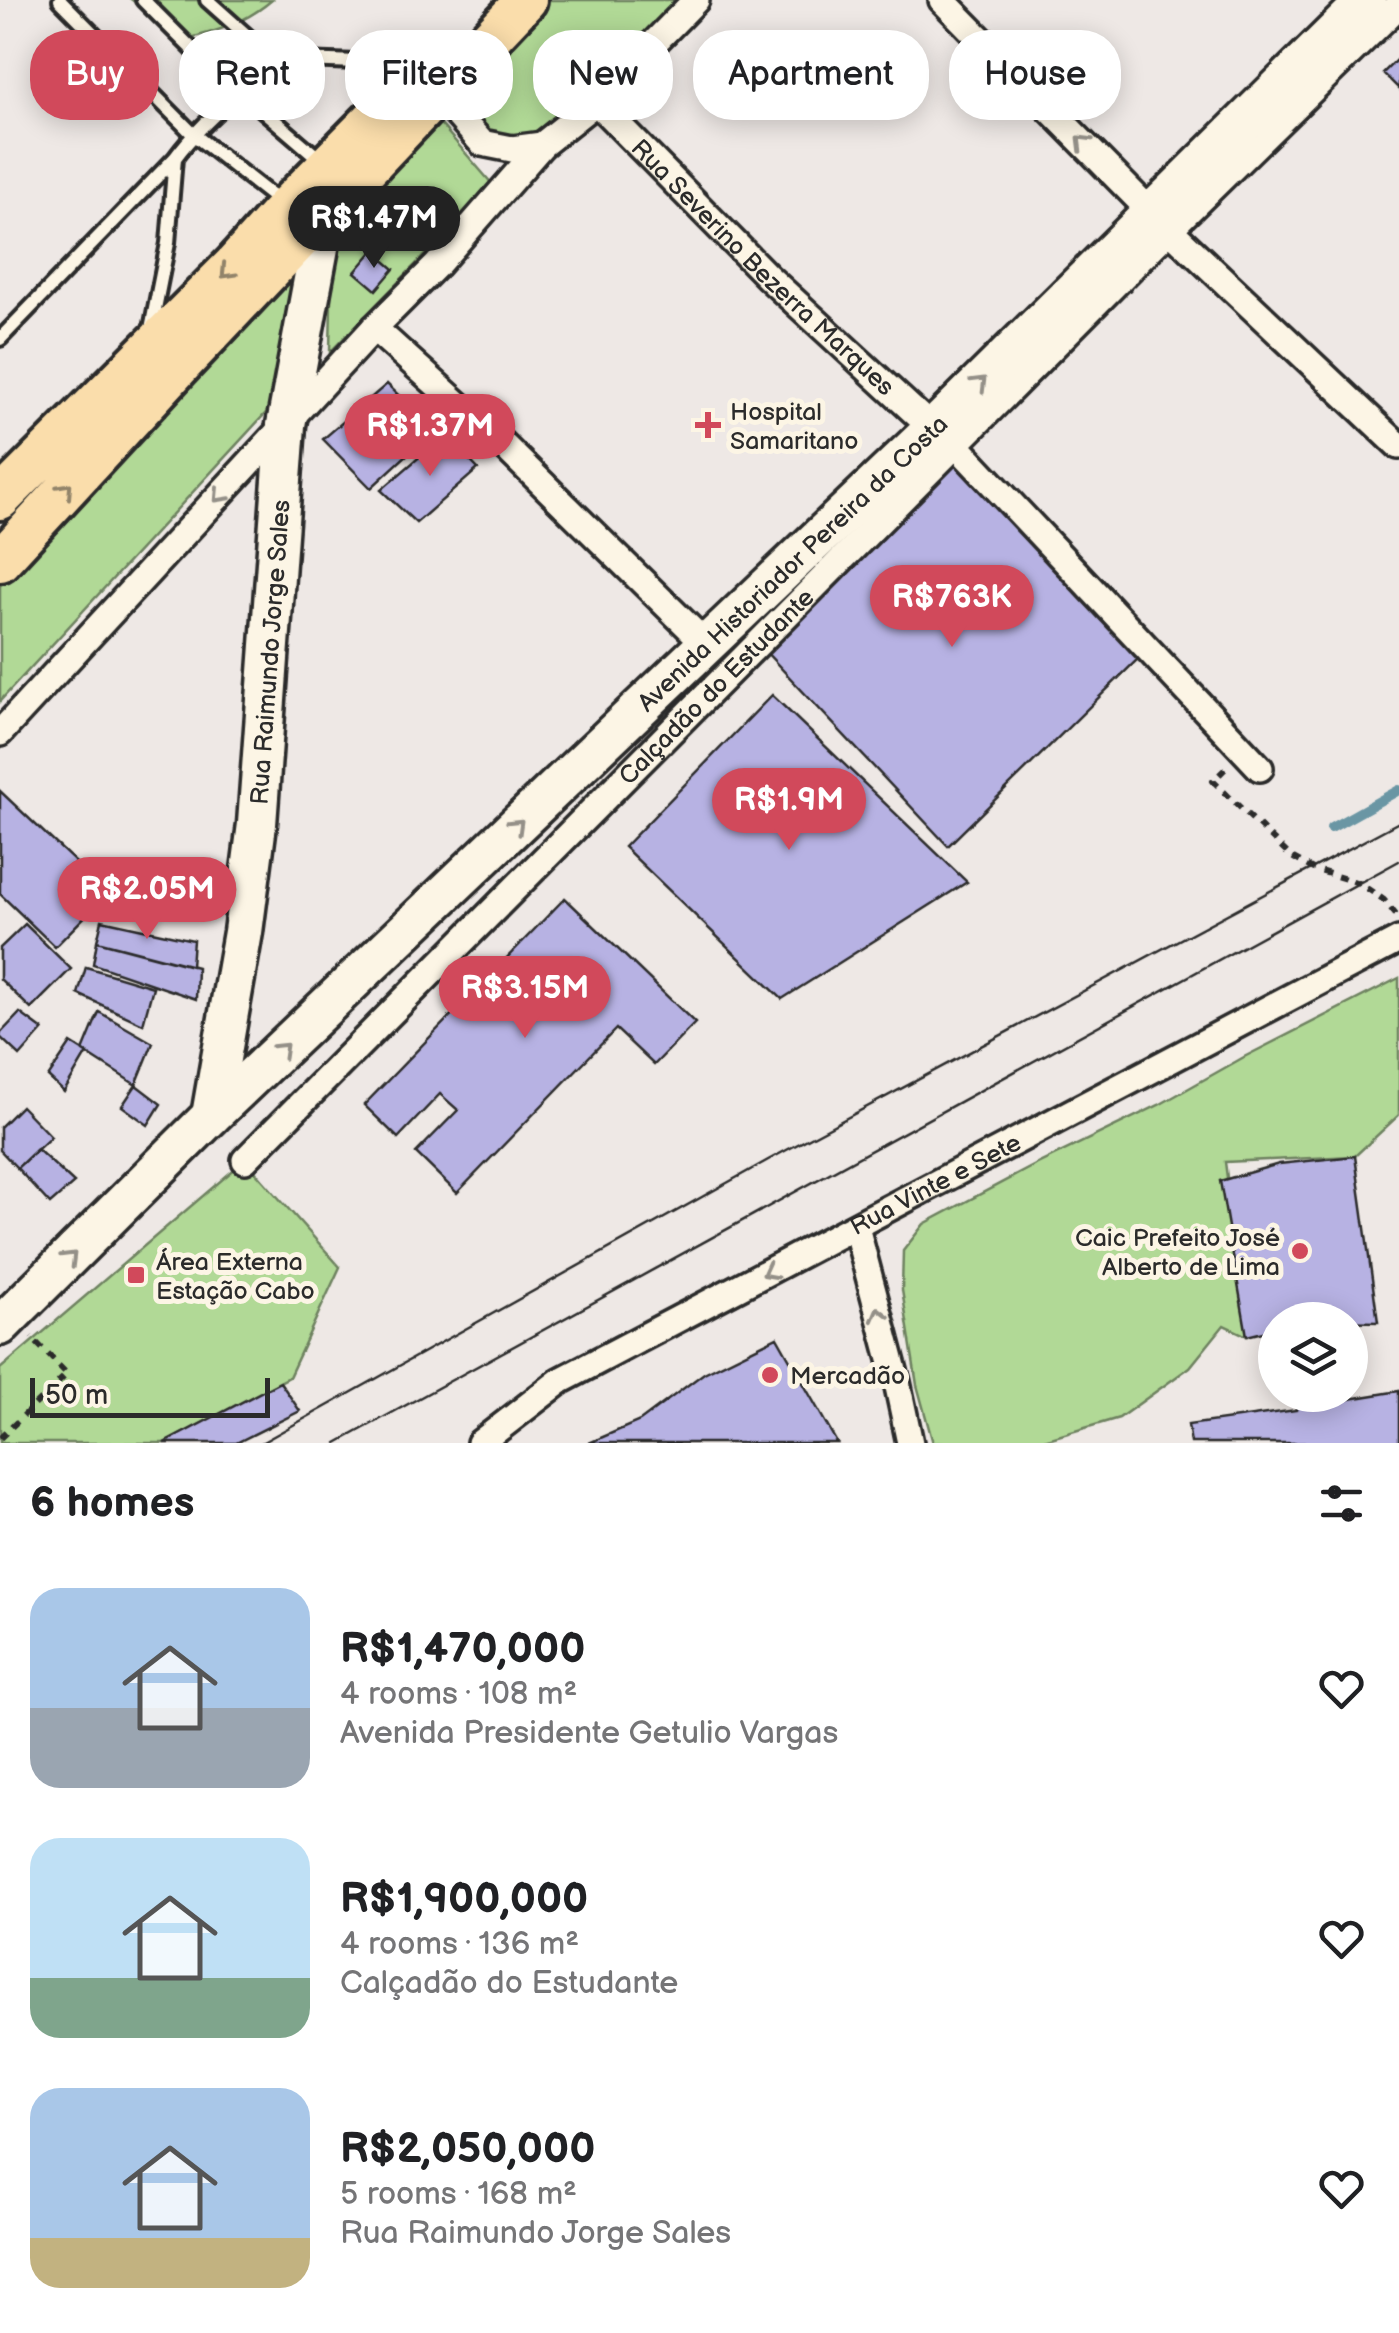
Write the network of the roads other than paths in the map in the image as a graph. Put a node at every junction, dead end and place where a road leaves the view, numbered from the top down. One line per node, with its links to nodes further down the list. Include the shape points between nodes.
1 (60, 0): 22 (lane)
2 (142, 0): 14 (lane)
3 (207, 0): 10 (lane)
4 (489, 0): 11 (main road)
5 (526, 0): 12 (main road)
6 (696, 0): 13 (street)
7 (942, 0): 27 (street, one-way to 7)
8 (1367, 0): 27 (street, Avenida Historiador Pereira da Costa)
9 (1399, 4): 27 (street)
10 (240, 30)
11 (468, 30)
12 (490, 30)
13 (667, 30)
14 (179, 36)
15 (209, 120): 22 (lane)
16 (274, 120): 25 (lane)
17 (382, 120): 25 (main road)
18 (394, 120): 26 (main road)
19 (467, 120): 23 (street, via 482,143)
20 (574, 120): 23 (street)
21 (614, 120): 32 (street, Rua Severino Bezerra Marques, via 768,276)
22 (193, 134): 24 (lane); 26 (lane)
23 (542, 146): 28 (street)
24 (175, 158): 29 (lane); 30 (lane, via 168,243)
25 (328, 166): 26 (main road)
26 (307, 215): 30 (main road, one-way to 30, via 234,265); 31 (street, Rua Raimundo Jorge Sales); 35 (main road, one-way to 26)
27 (1160, 220): 32 (street, Avenida Historiador Pereira da Costa); 33 (street)
28 (374, 328): 31 (street); 36 (street)
29 (0, 339)
30 (146, 353): 34 (main road)
31 (286, 424): 37 (street, one-way to 37); 40 (street, Rua Raimundo Jorge Sales, via 257,824)
32 (945, 437): 36 (street, Avenida Historiador Pereira da Costa); 38 (street, Rua Severino Bezerra Marques); 41 (street, Calçadão do Estudante)
33 (1399, 446)
34 (0, 499)
35 (0, 561)
36 (706, 645): 40 (street, Avenida Historiador Pereira da Costa, one-way to 36)
37 (0, 733)
38 (1252, 760)
39 (1399, 940): 42 (street, Rua Vinte e Sete)
40 (211, 1116): 43 (street, Avenida Historiador Pereira da Costa, one-way to 40)
41 (245, 1160)
42 (856, 1227): 44 (street, Rua Vinte e Sete, one-way to 44, via 560,1381); 45 (street, one-way to 42)
43 (5, 1321)
44 (480, 1443)
45 (910, 1443)

